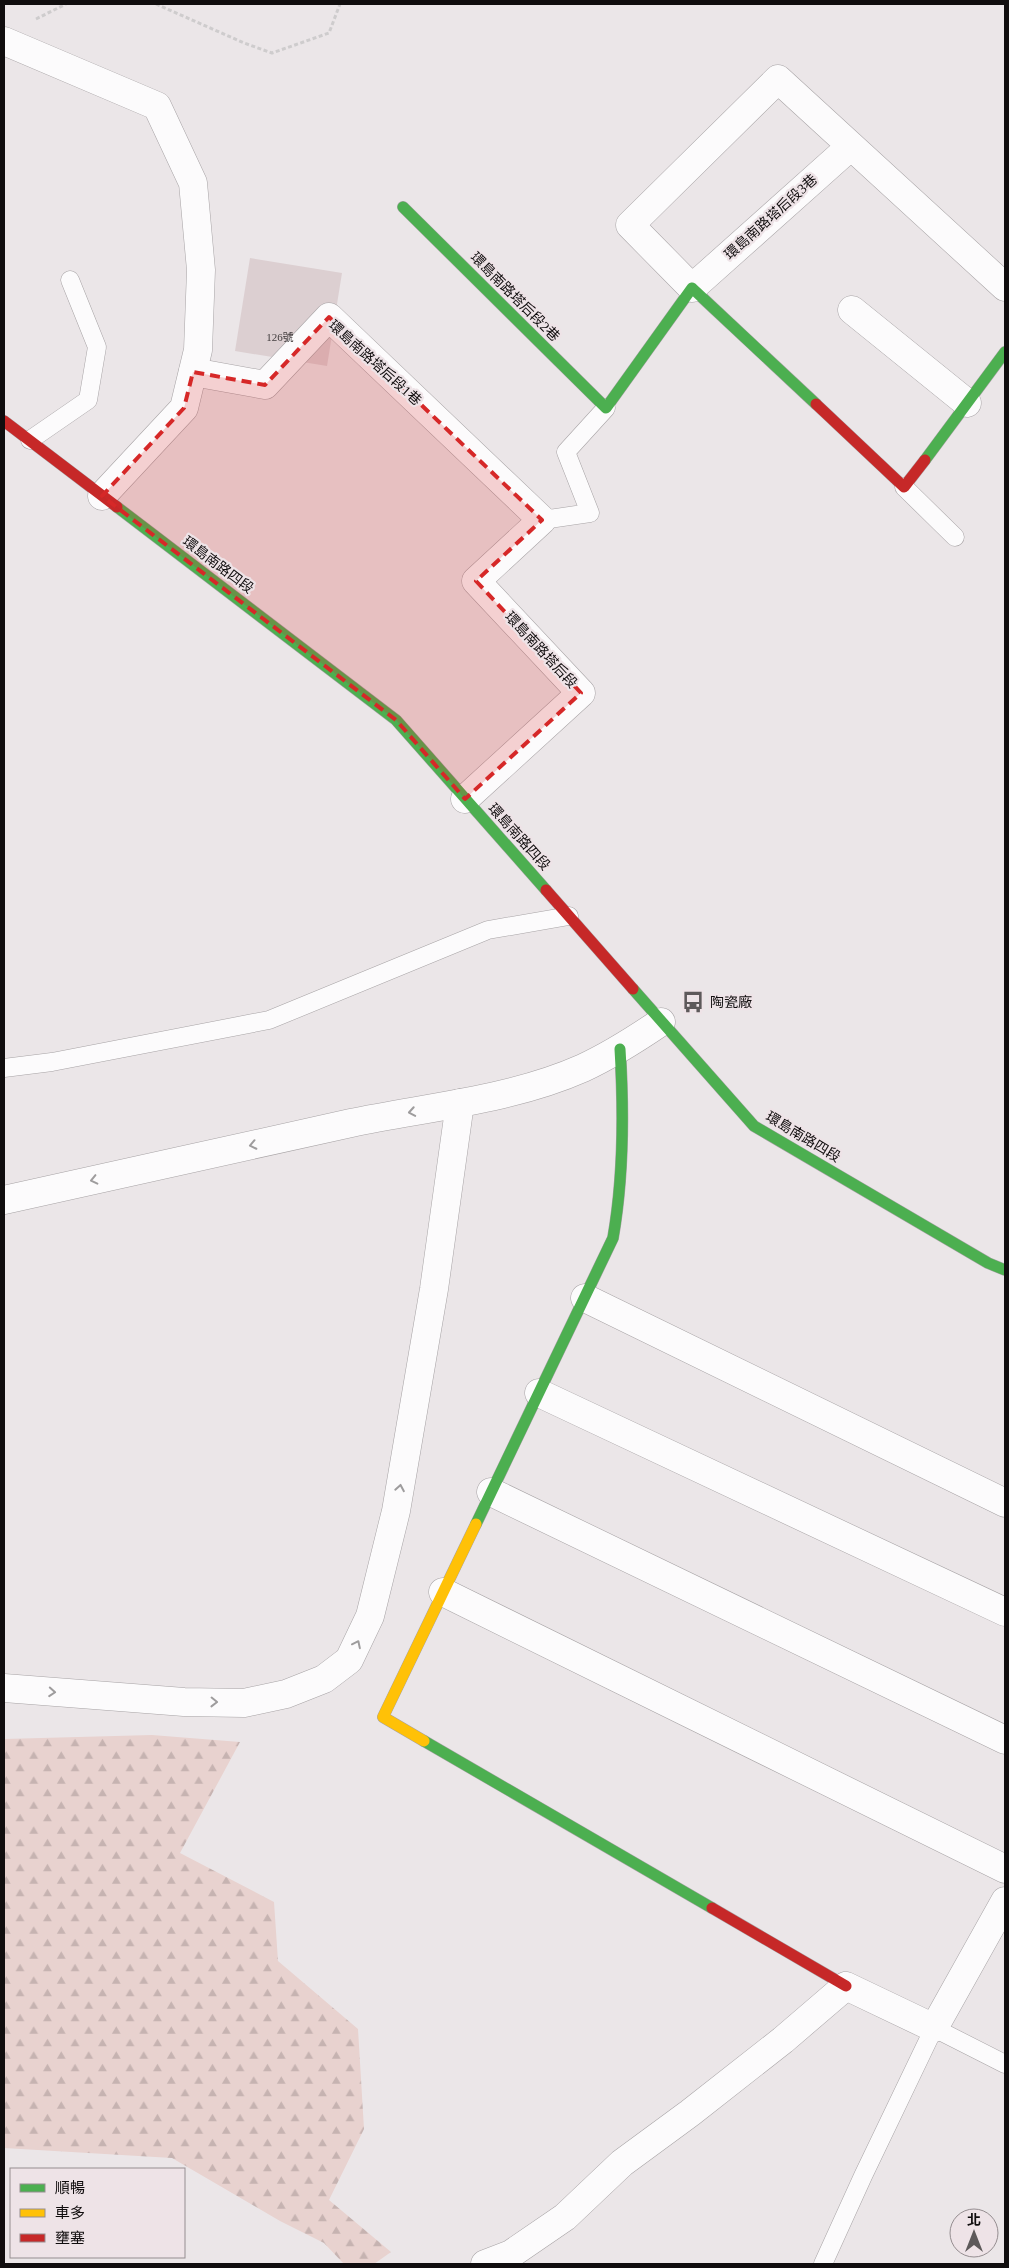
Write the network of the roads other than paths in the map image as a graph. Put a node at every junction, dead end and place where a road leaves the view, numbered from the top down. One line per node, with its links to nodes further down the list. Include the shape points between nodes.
1 (4, 41): 9 (street, via 157,106 193,183 201,270 198,350)
2 (851, 146): 5 (street); 6 (street, 環島南路塔后段3巷); 6 (street, via 778,79 630,225)
3 (403, 207): 11 (street, 環島南路塔后段2巷)
4 (70, 280): 13 (lane, via 96,347 88,400)
5 (1005, 287)
6 (692, 288): 11 (street); 14 (street)
7 (852, 310): 10 (street)
8 (1005, 352): 10 (street)
9 (193, 372): 15 (street, via 184,408); 16 (street, 環島南路塔后段1巷, via 265,385 329,317)
10 (967, 403): 14 (street)
11 (606, 408): 16 (lane, via 566,452 590,513)
12 (4, 421): 13 (street, 環島南路四段)
13 (30, 440): 15 (street, 環島南路四段)
14 (904, 487): 17 (lane)
15 (102, 496): 18 (street, 環島南路四段, via 396,720)
16 (542, 520): 18 (street, 環島南路塔后段, via 476,581 580,693)
17 (955, 537)
18 (465, 799): 19 (street, 環島南路四段)
19 (569, 916): 20 (street, 環島南路四段); 22 (lane, via 488,930 269,1020 52,1062)
20 (661, 1022): 21 (street); 25 (street, 環島南路四段, via 754,1126)
21 (620, 1050): 23 (street, via 545,1082); 26 (street, via 625,1152 621,1199 613,1238)
22 (4, 1068)
23 (460, 1104): 24 (street, one-way to 24, via 365,1120); 32 (street, one-way to 23, via 184,1702 244,1703 293,1691 324,1679 349,1660 370,1616 396,1511 434,1290)
24 (4, 1200)
25 (1005, 1270)
26 (585, 1298): 27 (street); 29 (street)
27 (539, 1393): 28 (street); 31 (street)
28 (491, 1492): 30 (street); 33 (street)
29 (1005, 1503)
30 (443, 1592): 34 (street); 36 (street, via 383,1717)
31 (1005, 1612)
32 (4, 1688)
33 (1005, 1740)
34 (1005, 1869)
35 (1005, 1901): 37 (street)
36 (846, 1986): 37 (street); 39 (street, via 783,2040 622,2163 565,2217 511,2254)
37 (934, 2028): 38 (lane); 40 (lane)
38 (1005, 2064)
39 (485, 2264)
40 (823, 2264)

